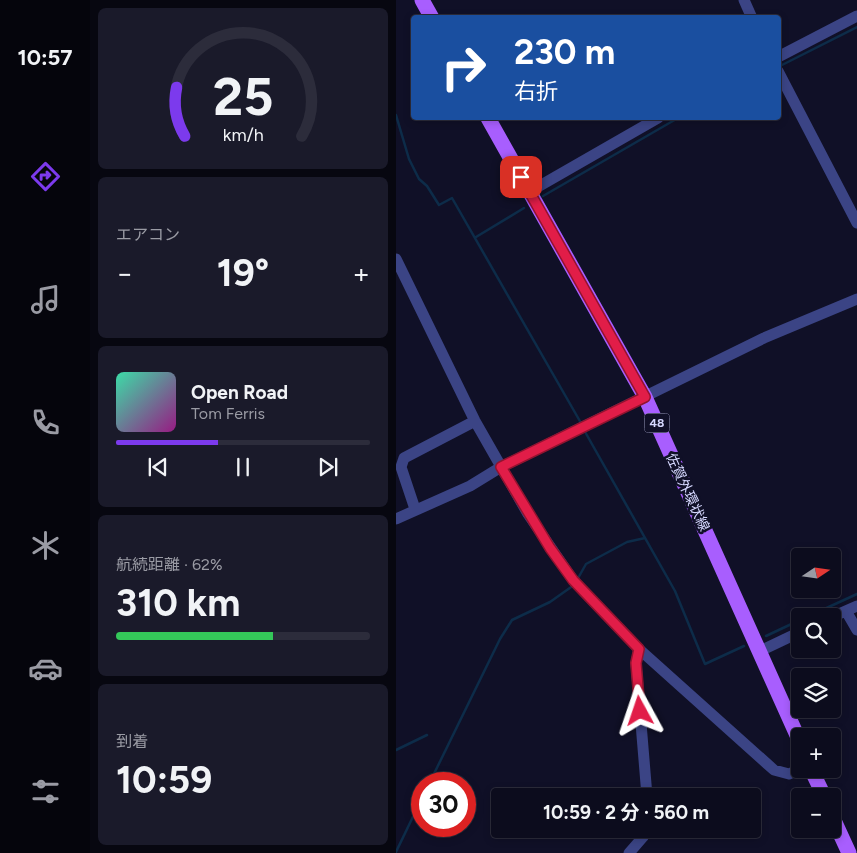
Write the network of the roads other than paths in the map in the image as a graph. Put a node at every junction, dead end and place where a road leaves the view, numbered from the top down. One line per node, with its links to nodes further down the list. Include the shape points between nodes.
1 (422, 0): 3 (main road)
2 (744, 0): 4 (street)
3 (430, 15)
4 (751, 15)
5 (857, 16): 6 (street)
6 (781, 54)
7 (781, 75): 11 (street)
8 (489, 120): 10 (main road, 佐賀外環状線 / 48)
9 (655, 120): 10 (street)
10 (529, 192): 14 (main road, 佐賀外環状線 / 48)
11 (857, 223)
12 (396, 259): 15 (street)
13 (857, 299): 14 (street, via 764,338)
14 (645, 397): 16 (street); 23 (main road, 佐賀外環状線 / 48)
15 (475, 421): 16 (street); 17 (street, via 404,458 401,467)
16 (501, 467): 17 (street, via 470,486); 22 (street, via 550,548 576,583)
17 (416, 509): 18 (street)
18 (396, 519)
19 (852, 608): 20 (street)
20 (857, 630)
21 (791, 636): 23 (street)
22 (639, 649): 25 (street, via 774,770); 26 (street, via 636,663)
23 (760, 651): 24 (main road, 佐賀外環状線 / 48)
24 (794, 728)
25 (791, 773)
26 (646, 788)
27 (841, 836): 30 (main road)
28 (642, 838): 29 (street)
29 (629, 853)
30 (849, 853)

